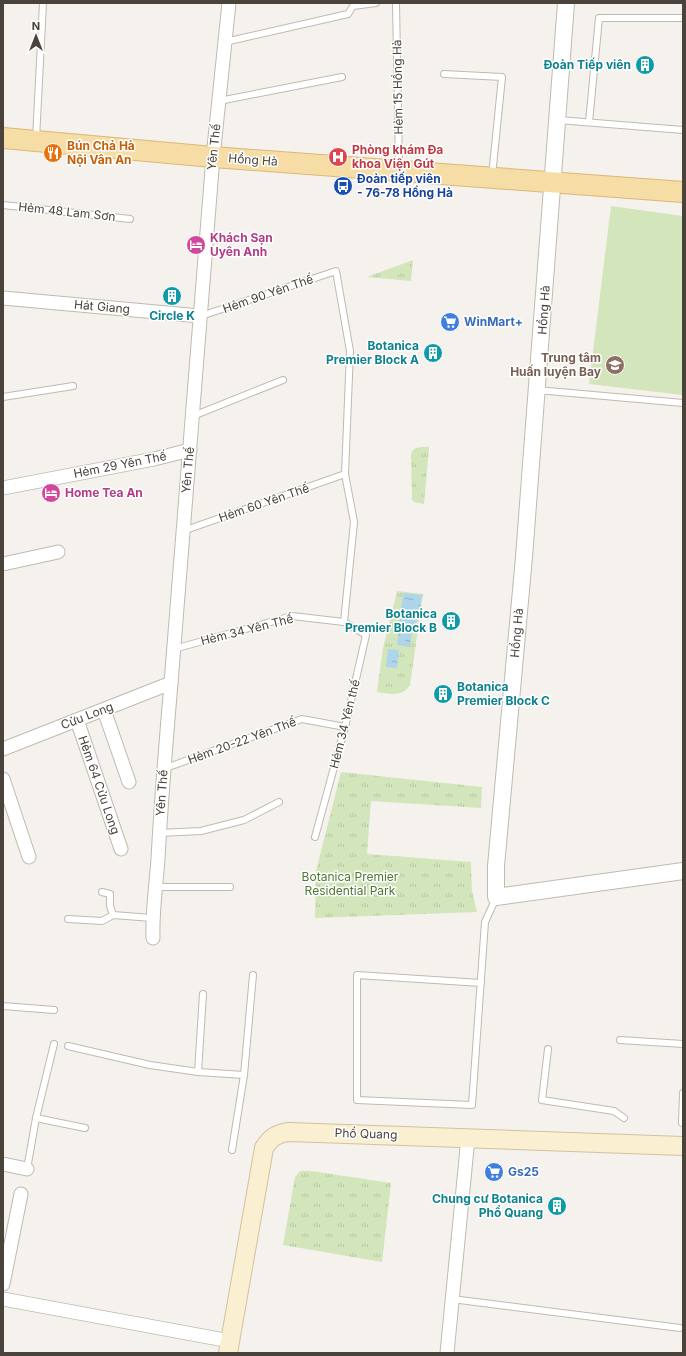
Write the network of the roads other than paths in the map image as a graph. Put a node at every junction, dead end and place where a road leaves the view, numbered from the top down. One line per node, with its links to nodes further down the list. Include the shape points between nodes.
1 (43, 3): 15 (lane)
2 (229, 3): 7 (street, Yên Thế)
3 (376, 3): 7 (lane, via 353,6 348,14)
4 (396, 3): 17 (lane, Hẻm 15 Hồng Hà)
5 (566, 3): 11 (street, Hồng Hà)
6 (683, 18): 12 (lane, via 599,18)
7 (225, 42): 10 (street, Yên Thế)
8 (444, 74): 18 (lane, via 502,77)
9 (342, 77): 10 (lane)
10 (219, 101): 16 (street, Yên Thế)
11 (556, 119): 12 (lane); 19 (street, Hồng Hà)
12 (589, 122): 13 (lane)
13 (683, 130)
14 (3, 138): 15 (main road, Hồng Hà)
15 (36, 141): 16 (main road, Hồng Hà)
16 (213, 157): 17 (main road, Hồng Hà); 24 (street, Yên Thế)
17 (400, 172): 18 (main road, Hồng Hà)
18 (492, 178): 19 (main road, Hồng Hà)
19 (552, 182): 20 (main road, Hồng Hà); 27 (street, Hồng Hà)
20 (683, 192)
21 (3, 205): 22 (lane, Hẻm 48 Lam Sơn)
22 (130, 219)
23 (3, 298): 24 (street, Hát Giang)
24 (200, 316): 30 (street, Yên Thế); 32 (lane, Hẻm 90 Yên Thế, via 336,271 350,351)
25 (284, 380): 30 (lane)
26 (73, 386): 28 (lane)
27 (537, 390): 29 (lane); 56 (street, Hồng Hà, via 497,851)
28 (3, 397)
29 (683, 403)
30 (192, 416): 31 (street, Yên Thế)
31 (190, 450): 33 (street, Hẻm 29 Yên Thế); 34 (street, Yên Thế)
32 (345, 474): 34 (lane, Hẻm 60 Yên Thế); 37 (lane, via 354,522)
33 (3, 488)
34 (183, 531): 38 (street, Yên Thế)
35 (58, 552): 36 (street)
36 (3, 564)
37 (344, 622): 38 (lane, Hẻm 34 Yên Thế, via 292,616); 42 (lane, Hẻm 34 Yên thế, via 366,635)
38 (174, 649): 39 (street, Yên Thế)
39 (171, 683): 40 (street, Cửu Long); 44 (street, Yên Thế)
40 (104, 710): 41 (street, Cửu Long); 46 (street)
41 (77, 720): 43 (street, Cửu Long); 50 (street, Hẻm 64 Cửu Long)
42 (344, 727): 44 (lane, Hẻm 20-22 Yên Thế, via 302,719); 49 (lane, Hẻm 34 Yên thế)
43 (3, 749)
44 (163, 769): 48 (street, Yên Thế)
45 (3, 779): 51 (street)
46 (129, 782)
47 (278, 802): 48 (lane, via 244,820 201,831)
48 (159, 833): 54 (street, Yên Thế)
49 (315, 837)
50 (121, 849)
51 (29, 856)
52 (683, 871): 56 (street)
53 (230, 886): 54 (lane)
54 (156, 887): 59 (street, Yên Thế)
55 (102, 892): 57 (lane, via 110,894)
56 (496, 897): 62 (lane, via 485,922)
57 (113, 915): 58 (lane, via 102,921); 59 (lane)
58 (68, 918)
59 (152, 918): 60 (street, Yên Thế)
60 (153, 938)
61 (253, 975): 72 (lane)
62 (481, 983): 62 (lane, via 357,975 357,1100 472,1105)
63 (204, 994): 71 (lane)
64 (3, 1006): 65 (lane)
65 (54, 1010)
66 (620, 1040): 68 (lane)
67 (54, 1044): 74 (lane)
68 (683, 1044)
69 (68, 1046): 71 (lane, via 150,1065)
70 (548, 1049): 75 (lane, via 542,1100 614,1111)
71 (198, 1072): 72 (lane)
72 (244, 1075): 80 (lane)
73 (683, 1093): 76 (lane)
74 (36, 1118): 77 (lane); 82 (lane)
75 (624, 1118)
76 (682, 1122)
77 (85, 1128)
78 (468, 1138): 79 (main road, Phổ Quang); 86 (street); 88 (main road, Phổ Quang, via 289,1132 274,1136 268,1141 264,1148)
79 (683, 1146)
80 (232, 1150)
81 (3, 1164): 82 (street)
82 (26, 1169)
83 (21, 1194): 84 (street)
84 (3, 1284)
85 (3, 1299): 88 (street)
86 (452, 1299): 87 (lane); 89 (street)
87 (680, 1328)
88 (229, 1347)
89 (447, 1353)

